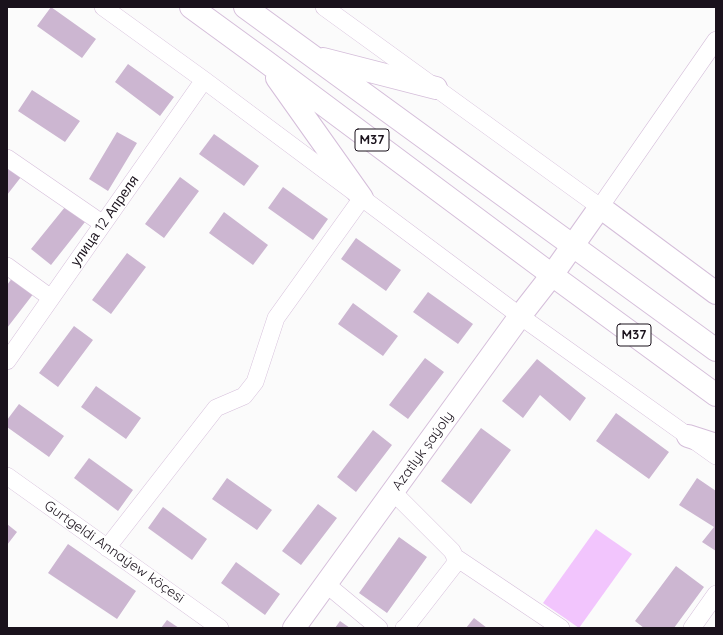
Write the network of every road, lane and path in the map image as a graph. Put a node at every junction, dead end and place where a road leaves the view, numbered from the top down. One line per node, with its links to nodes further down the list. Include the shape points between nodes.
1 (103, 7): 8 (street)
2 (191, 7): 7 (main road, M37 / M37)
3 (245, 7): 6 (main road, M37 / M37)
4 (324, 7): 9 (street)
5 (716, 40): 12 (street)
6 (312, 56): 9 (main road); 14 (main road, M37 / M37)
7 (265, 61): 11 (main road); 16 (main road, M37 / M37)
8 (204, 80): 11 (street); 13 (street, улица 12 Апреля)
9 (436, 88): 12 (street)
10 (7, 158): 13 (street)
11 (362, 198): 19 (street); 28 (street, via 276,318 255,382 244,396 216,408)
12 (600, 207): 14 (main road, Azatlyk şaýoly); 17 (main road)
13 (103, 224): 18 (street, улица 12 Апреля)
14 (572, 245): 16 (main road, Azatlyk şaýoly); 20 (main road, M37 / M37)
15 (7, 266): 18 (street)
16 (552, 275): 19 (main road, Azatlyk şaýoly); 22 (main road, M37 / M37)
17 (716, 293)
18 (51, 298): 21 (street, улица 12 Апреля)
19 (520, 316): 23 (street); 27 (main road, Azatlyk şaýoly)
20 (716, 350)
21 (7, 362)
22 (716, 395)
23 (688, 436): 24 (main road); 25 (street)
24 (716, 445)
25 (716, 456)
26 (7, 476): 28 (street, Gurtgeldi Annaýew köçesi)
27 (393, 492): 29 (street, via 452,550); 30 (main road, Azatlyk şaýoly)
28 (107, 548): 32 (street, Gurtgeldi Annaýew köçesi)
29 (455, 557): 35 (street, via 455,564); 36 (street)
30 (326, 584): 33 (main road, Azatlyk şaýoly); 34 (street)
31 (716, 594): 37 (street)
32 (220, 628)
33 (294, 628)
34 (379, 628)
35 (404, 628)
36 (561, 628)
37 (692, 628)

